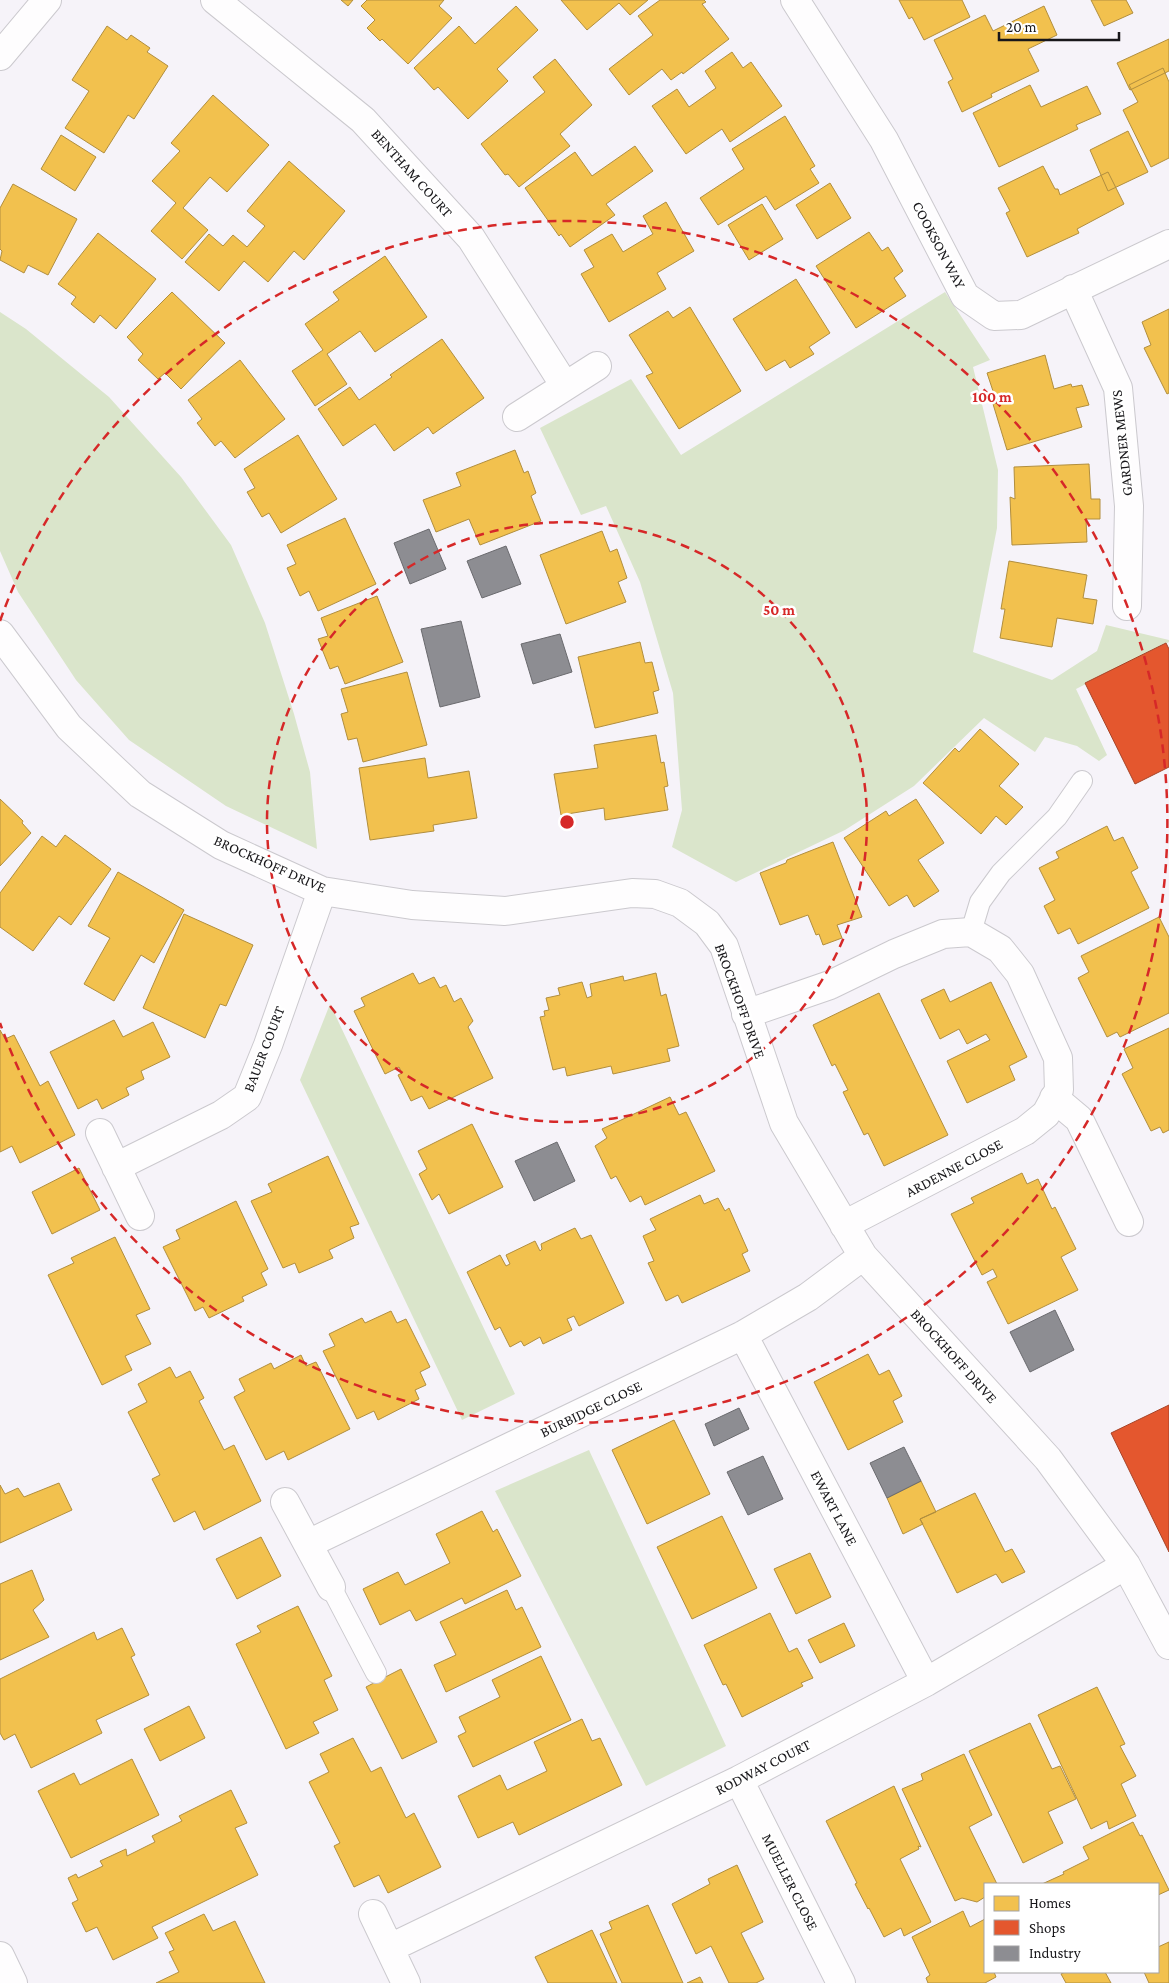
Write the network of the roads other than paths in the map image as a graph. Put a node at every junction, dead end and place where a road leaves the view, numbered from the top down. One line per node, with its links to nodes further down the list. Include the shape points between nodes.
1 (47, 0): 4 (street)
2 (215, 0): 8 (street, BENTHAM COURT, via 363,120 471,238)
3 (795, 0): 6 (street, COOKSON WAY, via 884,140 965,296 994,316 1021,315)
4 (0, 56)
5 (1169, 244): 6 (street, COOKSON WAY)
6 (1073, 289): 10 (street, GARDNER MEWS, via 1118,388 1129,506)
7 (597, 366): 8 (street)
8 (565, 386): 9 (street)
9 (516, 417)
10 (1127, 606)
11 (0, 634): 13 (street, BROCKHOFF DRIVE, via 69,727 140,794 221,845)
12 (1082, 781): 14 (lane, via 1057,817 1001,873 980,902)
13 (322, 891): 15 (street, BROCKHOFF DRIVE, via 412,905 505,911 632,893 655,894 680,903 707,923 724,946); 18 (street, BAUER COURT, via 247,1097 221,1115)
14 (971, 932): 15 (street, via 943,934 830,985); 16 (street, ARDENNE CLOSE, via 1000,949 1020,974 1058,1058 1058,1090)
15 (746, 1014): 21 (street, BROCKHOFF DRIVE, via 784,1123)
16 (1054, 1098): 20 (street, via 1079,1119); 21 (street, ARDENNE CLOSE, via 1046,1114 1025,1131)
17 (100, 1132): 18 (street)
18 (116, 1167): 19 (street)
19 (140, 1216)
20 (1129, 1222)
21 (844, 1225): 22 (street, BROCKHOFF DRIVE)
22 (863, 1256): 23 (street, BURBIDGE CLOSE, via 808,1297); 26 (street, BROCKHOFF DRIVE, via 1048,1459)
23 (743, 1335): 25 (street, BURBIDGE CLOSE); 30 (street, EWART LANE)
24 (286, 1502): 25 (street)
25 (308, 1544): 27 (street)
26 (1126, 1565): 28 (street, BROCKHOFF DRIVE); 30 (street, RODWAY COURT)
27 (331, 1587): 29 (lane)
28 (1169, 1645)
29 (376, 1672)
30 (926, 1682): 31 (street, RODWAY COURT)
31 (739, 1780): 33 (street, RODWAY COURT); 37 (street, MUELLER CLOSE)
32 (373, 1914): 33 (street)
33 (390, 1948): 36 (street)
34 (0, 1956): 35 (street)
35 (13, 1983)
36 (406, 1983)
37 (841, 1983)

